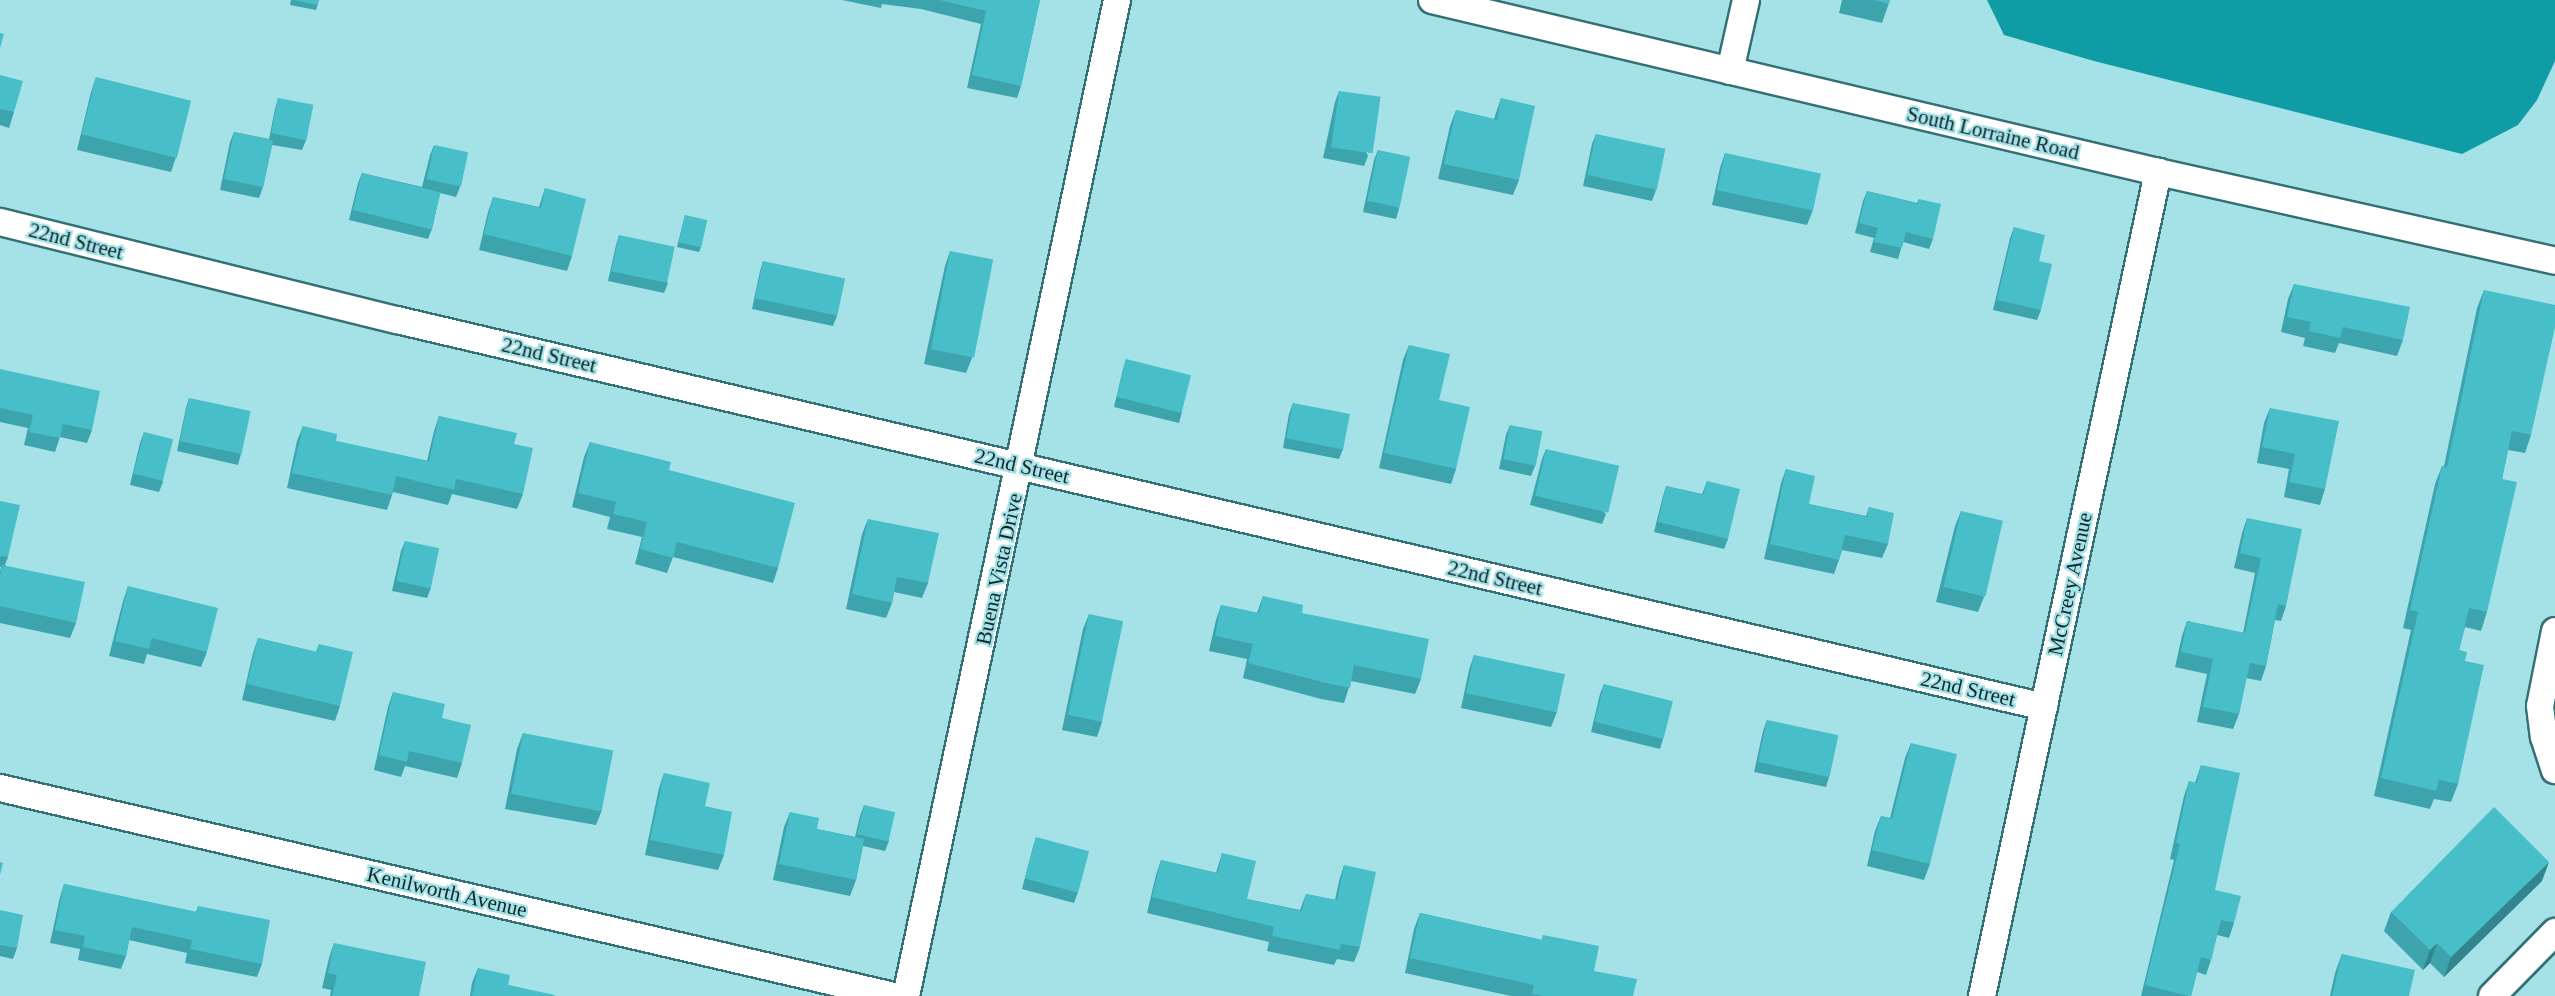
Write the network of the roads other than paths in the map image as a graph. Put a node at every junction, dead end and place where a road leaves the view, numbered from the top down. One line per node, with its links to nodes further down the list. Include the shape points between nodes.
1 (1117, 0): 8 (street, Buena Vista Drive, via 1067,227)
2 (1432, 0): 4 (street, South Lorraine Road)
3 (1746, 0): 4 (street)
4 (1730, 71): 5 (street, South Lorraine Road)
5 (2158, 172): 7 (street, South Lorraine Road); 10 (street, McCreey Avenue)
6 (0, 222): 8 (street, 22nd Street)
7 (2555, 261)
8 (1021, 466): 10 (street, 22nd Street); 15 (street, Buena Vista Drive)
9 (2555, 631): 11 (street, via 2541,706 2544,736)
10 (2044, 707): 16 (street, McCreey Avenue)
11 (2555, 770)
12 (0, 788): 14 (street, Kenilworth Avenue)
13 (2555, 932): 17 (street)
14 (894, 996)
15 (906, 996)
16 (1982, 996)
17 (2492, 996)

